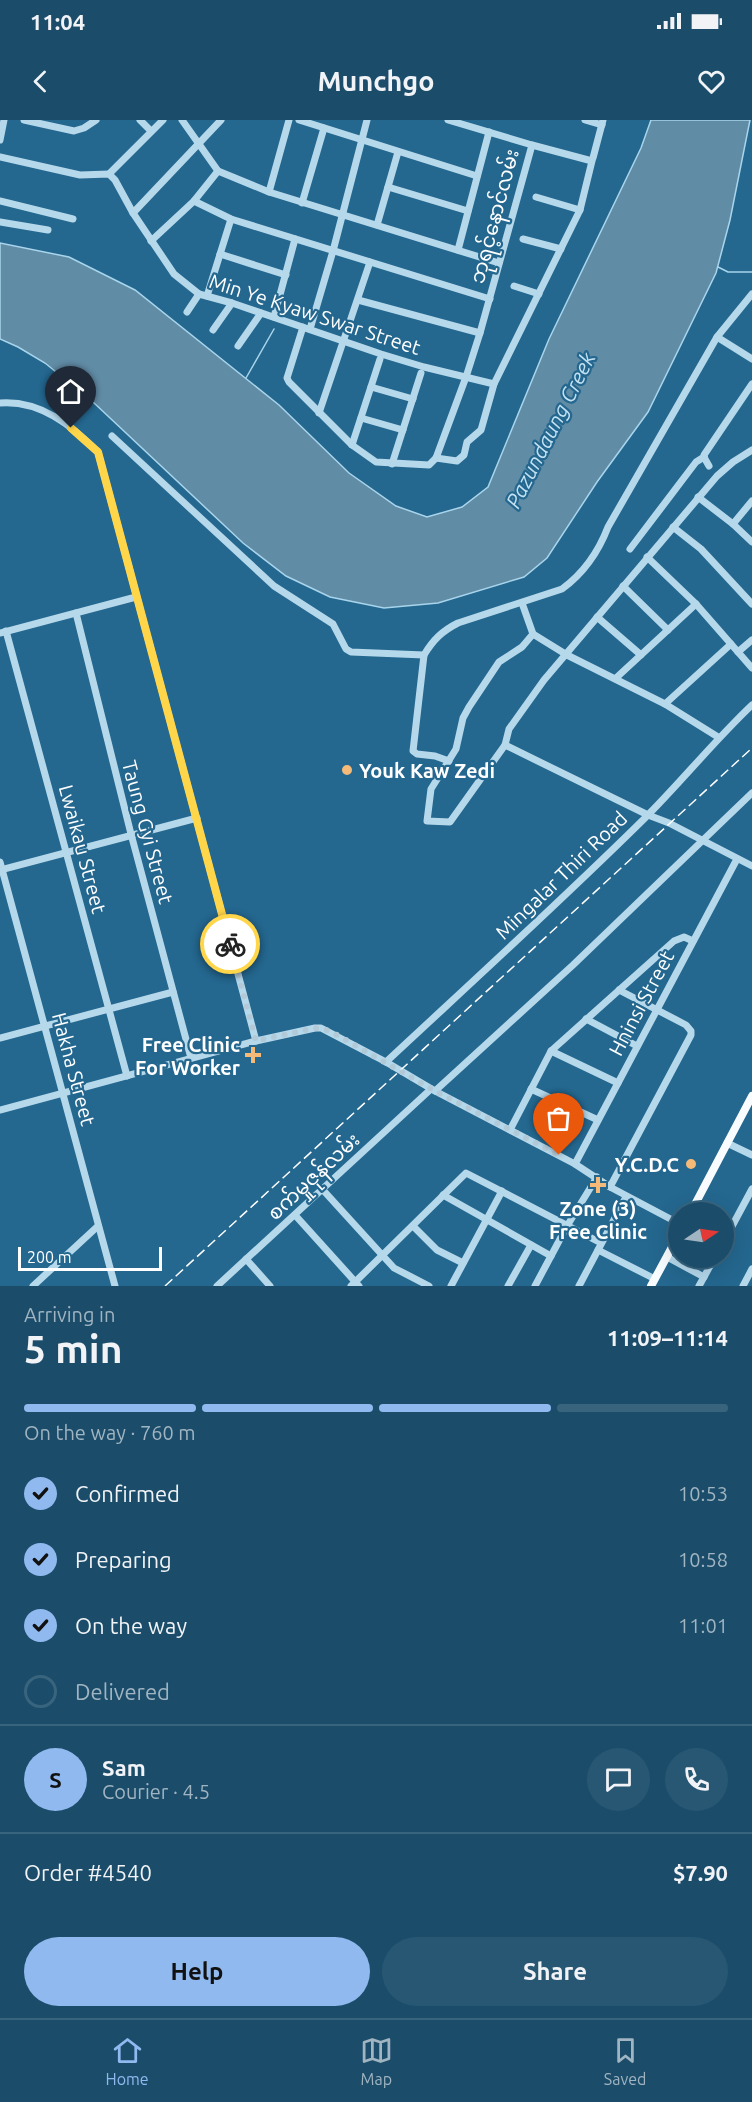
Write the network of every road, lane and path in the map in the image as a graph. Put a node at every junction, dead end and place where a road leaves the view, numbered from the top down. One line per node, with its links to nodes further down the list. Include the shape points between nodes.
1 (4, 120): 18 (street)
2 (24, 120): 13 (street)
3 (96, 120): 13 (street, via 74,131)
4 (140, 120): 16 (street)
5 (163, 120): 16 (street)
6 (182, 120): 20 (street)
7 (220, 120): 20 (street)
8 (289, 120): 29 (street)
9 (299, 120): 15 (street)
10 (367, 120): 19 (street)
11 (448, 120): 17 (street, ဘုရင့်နောင်လမ်း)
12 (585, 120): 14 (street)
13 (35, 121)
14 (602, 122): 24 (street)
15 (324, 128): 19 (street); 33 (street)
16 (151, 131): 26 (street)
17 (489, 132): 21 (street, ဘုရင့်နောင်လမ်း); 27 (street)
18 (0, 140)
19 (362, 141): 22 (street); 37 (street)
20 (199, 142): 25 (street); 36 (street)
21 (532, 145): 24 (street); 51 (street, ဘုရင့်နောင်လမ်း)
22 (398, 152): 27 (street); 28 (street)
23 (0, 157): 26 (street, via 80,175)
24 (593, 159): 34 (street)
25 (218, 171): 29 (street); 32 (street)
26 (109, 174): 36 (street, Min Ye Kyaw Swar Street)
27 (477, 176): 35 (street)
28 (388, 187): 35 (street); 41 (street)
29 (269, 192): 33 (street)
30 (536, 197): 34 (street)
31 (0, 201): 38 (street)
32 (194, 201): 39 (street); 45 (street)
33 (302, 203): 37 (street)
34 (580, 210): 46 (street)
35 (468, 211): 47 (street)
36 (133, 213): 45 (street, Min Ye Kyaw Swar Street)
37 (342, 215): 41 (street); 48 (street)
38 (73, 219)
39 (231, 219): 44 (street); 49 (street)
40 (0, 222): 42 (street)
41 (377, 225): 47 (street)
42 (48, 230)
43 (523, 238): 46 (street)
44 (295, 239): 48 (street); 52 (street)
45 (151, 241): 56 (street, Min Ye Kyaw Swar Street, via 174,274)
46 (561, 249): 54 (street)
47 (458, 250): 51 (street)
48 (333, 251): 50 (street); 63 (street)
49 (220, 254): 52 (street); 56 (street)
50 (370, 262): 57 (street); 58 (street)
51 (499, 263): 57 (street, ဘုရင့်နောင်လမ်း)
52 (286, 275): 62 (street)
53 (514, 286): 54 (street)
54 (539, 294): 73 (street)
55 (752, 294): 66 (street)
56 (203, 295): 59 (street, Min Ye Kyaw Swar Street); 60 (street)
57 (490, 298): 65 (street, ဘုရင့်နောင်လမ်း)
58 (358, 300): 65 (street); 67 (street)
59 (232, 303): 61 (street, Min Ye Kyaw Swar Street); 64 (street)
60 (187, 312)
61 (261, 313): 62 (street, Min Ye Kyaw Swar Street); 68 (street)
62 (274, 317): 63 (street, Min Ye Kyaw Swar Street)
63 (307, 328): 67 (street, Min Ye Kyaw Swar Street); 78 (street, via 288,380)
64 (213, 330)
65 (480, 333): 72 (street, ဘုရင့်နောင်လမ်း)
66 (717, 337): 70 (street); 97 (street, via 592,560 562,589)
67 (345, 342): 72 (street, Min Ye Kyaw Swar Street); 78 (street)
68 (238, 346)
69 (380, 359): 75 (street)
70 (752, 359)
71 (421, 373): 76 (street)
72 (466, 377): 73 (street, Min Ye Kyaw Swar Street); 85 (street, ဘုရင့်နောင်လမ်း)
73 (495, 384): 85 (street, via 481,430 467,442 464,455 456,462)
74 (752, 384): 84 (street)
75 (371, 387): 76 (street); 79 (street)
76 (413, 399): 80 (street)
77 (0, 403): 96 (street, via 26,404 61,420 98,452)
78 (319, 413): 82 (street)
79 (361, 418): 80 (street); 82 (street)
80 (403, 430): 86 (street)
81 (112, 436): 108 (street, via 274,586 333,624 346,649)
82 (352, 446): 86 (street, via 376,462)
83 (752, 450): 88 (street, via 733,462)
84 (704, 457): 87 (street); 93 (street, via 696,462)
85 (436, 458): 86 (street, via 429,465)
86 (392, 464)
87 (709, 466)
88 (698, 497): 90 (street); 91 (street)
89 (752, 501): 90 (street)
90 (733, 524): 92 (street)
91 (673, 527): 94 (street); 99 (street, via 700,549)
92 (752, 542)
93 (630, 549)
94 (647, 557): 95 (street); 98 (street)
95 (623, 586): 101 (street); 102 (street)
96 (136, 597): 100 (street); 120 (street)
97 (522, 603): 104 (street); 108 (street, via 446,629)
98 (696, 604): 102 (street); 106 (street)
99 (752, 604)
100 (76, 613): 103 (street); 121 (street, Taung Gyi Street)
101 (597, 617): 109 (street); 110 (street)
102 (668, 630): 110 (street)
103 (3, 632): 123 (street, Lwaikau Street)
104 (533, 634): 109 (street); 117 (street, via 492,670 463,717)
105 (752, 640): 107 (street)
106 (731, 644): 107 (street); 113 (street)
107 (738, 652): 111 (street)
108 (423, 655): 117 (street, via 413,751)
109 (567, 655): 112 (street); 116 (street, via 509,729)
110 (641, 655): 112 (street)
111 (752, 668)
112 (616, 678): 113 (street)
113 (665, 704): 115 (street)
114 (752, 705): 115 (street, Mingalar Thiri Road)
115 (718, 737): 119 (street, Mingalar Thiri Road)
116 (505, 745): 117 (street, via 450,822 427,821 431,789); 119 (street)
117 (449, 761)
118 (752, 793): 122 (street, စက်မှုဇုန်လမ်း)
119 (648, 815): 122 (street); 139 (street, Mingalar Thiri Road)
120 (197, 818): 121 (street); 135 (street)
121 (131, 834): 123 (street); 129 (street, Taung Gyi Street)
122 (703, 842): 124 (street); 143 (street, စက်မှုဇုန်လမ်း)
123 (67, 852): 126 (street); 130 (street, Lwaikau Street)
124 (737, 859): 125 (street); 127 (street, Hninsi Street)
125 (752, 866)
126 (1, 867): 133 (street, Hakha Street)
127 (693, 941): 128 (street, via 684,937 674,941); 131 (street, Hninsi Street)
128 (619, 990): 131 (street); 132 (street)
129 (173, 992): 130 (street); 138 (street, Taung Gyi Street)
130 (108, 1009): 133 (street); 140 (street, Lwaikau Street)
131 (657, 1010): 136 (street, Hninsi Street); 153 (street, via 686,1025 691,1035)
132 (586, 1019): 136 (street); 137 (street)
133 (45, 1026): 134 (street); 144 (street, Hakha Street)
134 (0, 1038)
135 (256, 1041): 138 (street); 139 (street, via 321,1028)
136 (638, 1046): 141 (street, Hninsi Street)
137 (551, 1051): 141 (street); 142 (street)
138 (191, 1058): 140 (street)
139 (386, 1062): 143 (street)
140 (127, 1076): 144 (street)
141 (618, 1083): 147 (street, Hninsi Street)
142 (531, 1089): 147 (street); 148 (street)
143 (433, 1090): 148 (street); 155 (street, စက်မှုဇုန်လမ်း)
144 (64, 1093): 146 (street); 165 (street, Hakha Street)
145 (752, 1096): 149 (main road)
146 (0, 1110)
147 (598, 1120): 151 (street, Hninsi Street)
148 (510, 1130): 151 (street)
149 (727, 1143): 150 (street); 160 (main road)
150 (752, 1155)
151 (575, 1164): 152 (street)
152 (597, 1177): 153 (street); 167 (street)
153 (610, 1187): 158 (street)
154 (752, 1189): 159 (street)
155 (323, 1190): 161 (street, စက်မှုဇုန်လမ်း); 170 (street)
156 (502, 1191): 157 (street, via 466,1173); 163 (street); 167 (street)
157 (443, 1195): 163 (street); 166 (street)
158 (626, 1197): 162 (street); 169 (street)
159 (750, 1200): 164 (street)
160 (696, 1202)
161 (295, 1215): 173 (street, စက်မှုဇုန်လမ်း); 179 (street)
162 (668, 1218)
163 (486, 1220): 168 (street); 174 (street)
164 (734, 1225)
165 (98, 1226): 180 (street); 181 (street, Hakha Street)
166 (412, 1226): 170 (street); 174 (street, via 437,1250)
167 (567, 1226): 169 (street); 171 (street)
168 (531, 1245): 171 (street); 186 (street)
169 (599, 1246): 178 (street); 188 (street)
170 (382, 1256): 179 (street); 184 (street, via 394,1268)
171 (551, 1256): 187 (street)
172 (667, 1257): 177 (street); 178 (main road)
173 (246, 1259): 182 (street, စက်မှုဇုန်လမ်း); 183 (street)
174 (463, 1263): 185 (street)
175 (709, 1268): 177 (street)
176 (752, 1269): 190 (street)
177 (704, 1277): 189 (street)
178 (653, 1282)
179 (355, 1285)
180 (33, 1286)
181 (115, 1286)
182 (217, 1286)
183 (270, 1286)
184 (429, 1286)
185 (451, 1286)
186 (508, 1286)
187 (535, 1286)
188 (579, 1286)
189 (699, 1286)
190 (743, 1286)

